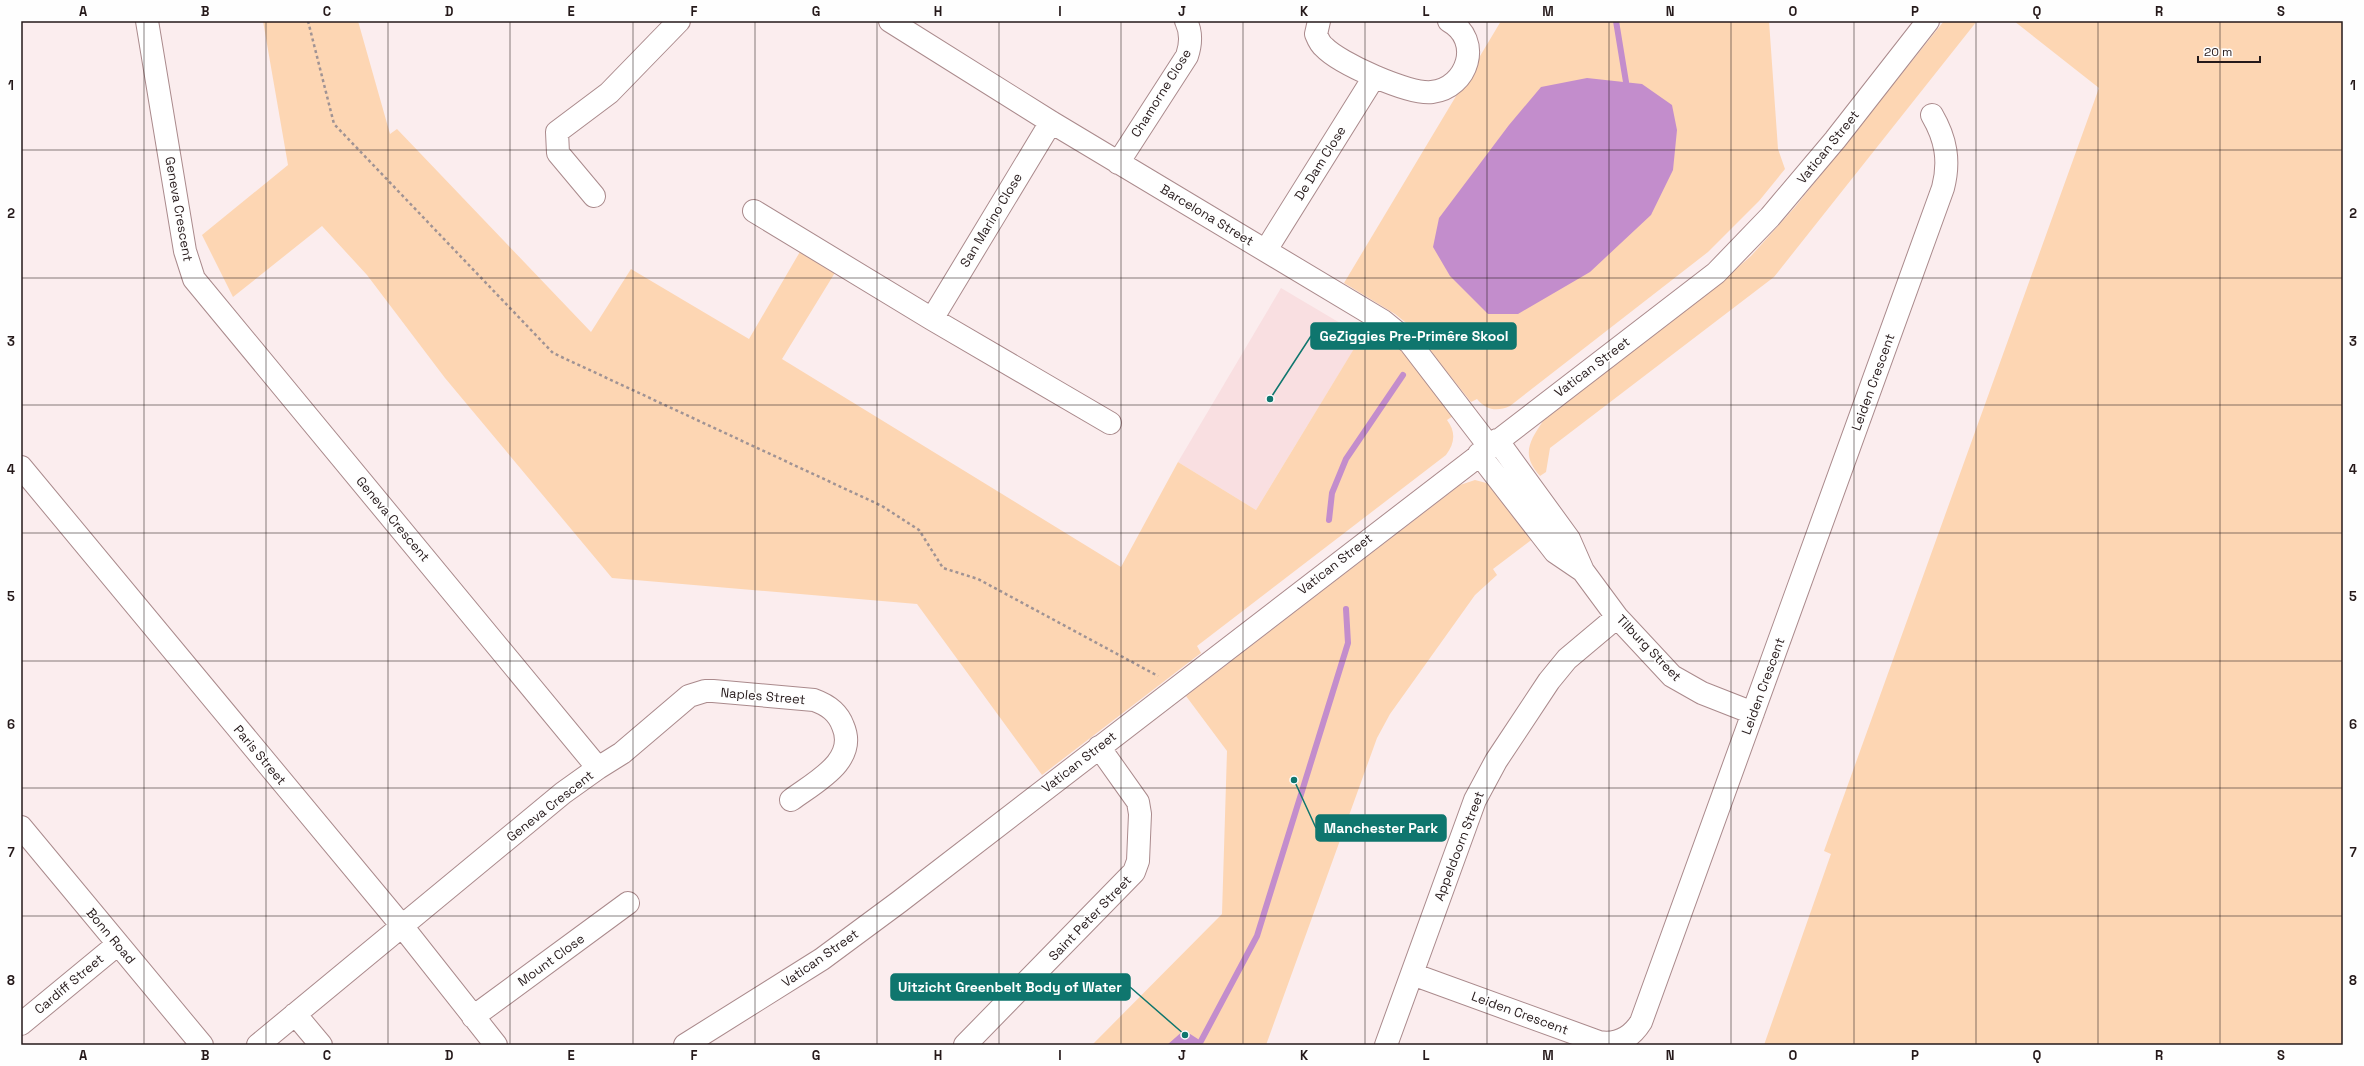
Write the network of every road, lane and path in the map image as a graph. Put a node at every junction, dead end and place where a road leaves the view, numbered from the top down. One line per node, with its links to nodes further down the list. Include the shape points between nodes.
1 (147, 21): 24 (street, Geneva Crescent, via 185,251 194,280)
2 (308, 21): 21 (path, via 334,124 553,353 882,506 919,530 944,568 978,579)
3 (679, 21): 13 (street, via 609,93 557,132 558,153)
4 (890, 21): 11 (street, Barcelona Street)
5 (1186, 21): 12 (street, Chamorne Close, via 1191,35 1187,56)
6 (1319, 21): 9 (street, via 1316,34 1324,48)
7 (1449, 21): 9 (street, via 1464,37 1468,48 1469,58 1457,80 1445,88 1432,92 1412,91)
8 (1928, 21): 18 (street, Vatican Street, via 1770,218 1716,273)
9 (1374, 77): 15 (street, De Dam Close)
10 (1932, 115): 22 (street, Leiden Crescent, via 1940,127 1947,153 1943,188)
11 (1051, 122): 12 (street, Barcelona Street); 16 (street, San Marino Close)
12 (1118, 163): 15 (street, Barcelona Street)
13 (594, 196)
14 (754, 211): 16 (street)
15 (1266, 250): 18 (street, Barcelona Street, via 1402,334 1435,374)
16 (932, 319): 17 (street)
17 (1110, 423)
18 (1488, 447): 20 (street, Tilburg Street, via 1569,539 1583,571); 23 (street, Vatican Street)
19 (21, 467): 28 (street, Paris Street)
20 (1618, 617): 22 (street, Tilburg Street, via 1672,676 1702,693); 30 (street, Appeldoorn Street, via 1567,659 1496,761 1475,800)
21 (1162, 678)
22 (1753, 713): 30 (street, Leiden Crescent, via 1641,1022 1629,1036 1614,1042 1599,1042)
23 (1098, 747): 38 (street, Vatican Street, via 822,959); 39 (street, Saint Peter Street, via 1138,802 1138,861 1134,872)
24 (598, 768): 25 (street, Naples Street, via 622,753 697,692 713,691 814,700 825,704 841,719 845,729 845,750 834,768); 28 (street, Geneva Crescent, via 563,793)
25 (792, 800)
26 (21, 827): 29 (street, Bonn Road)
27 (628, 903): 32 (street, Mount Close)
28 (402, 926): 31 (street); 32 (street, Paris Street)
29 (118, 944): 33 (street, Cardiff Street); 34 (street, Bonn Road)
30 (1412, 974): 40 (street, Appeldoorn Street)
31 (296, 1014): 35 (street); 36 (street)
32 (473, 1017): 37 (street, Paris Street)
33 (21, 1024)
34 (202, 1045)
35 (258, 1045)
36 (321, 1045)
37 (496, 1045)
38 (685, 1045)
39 (965, 1045)
40 (1386, 1045)

